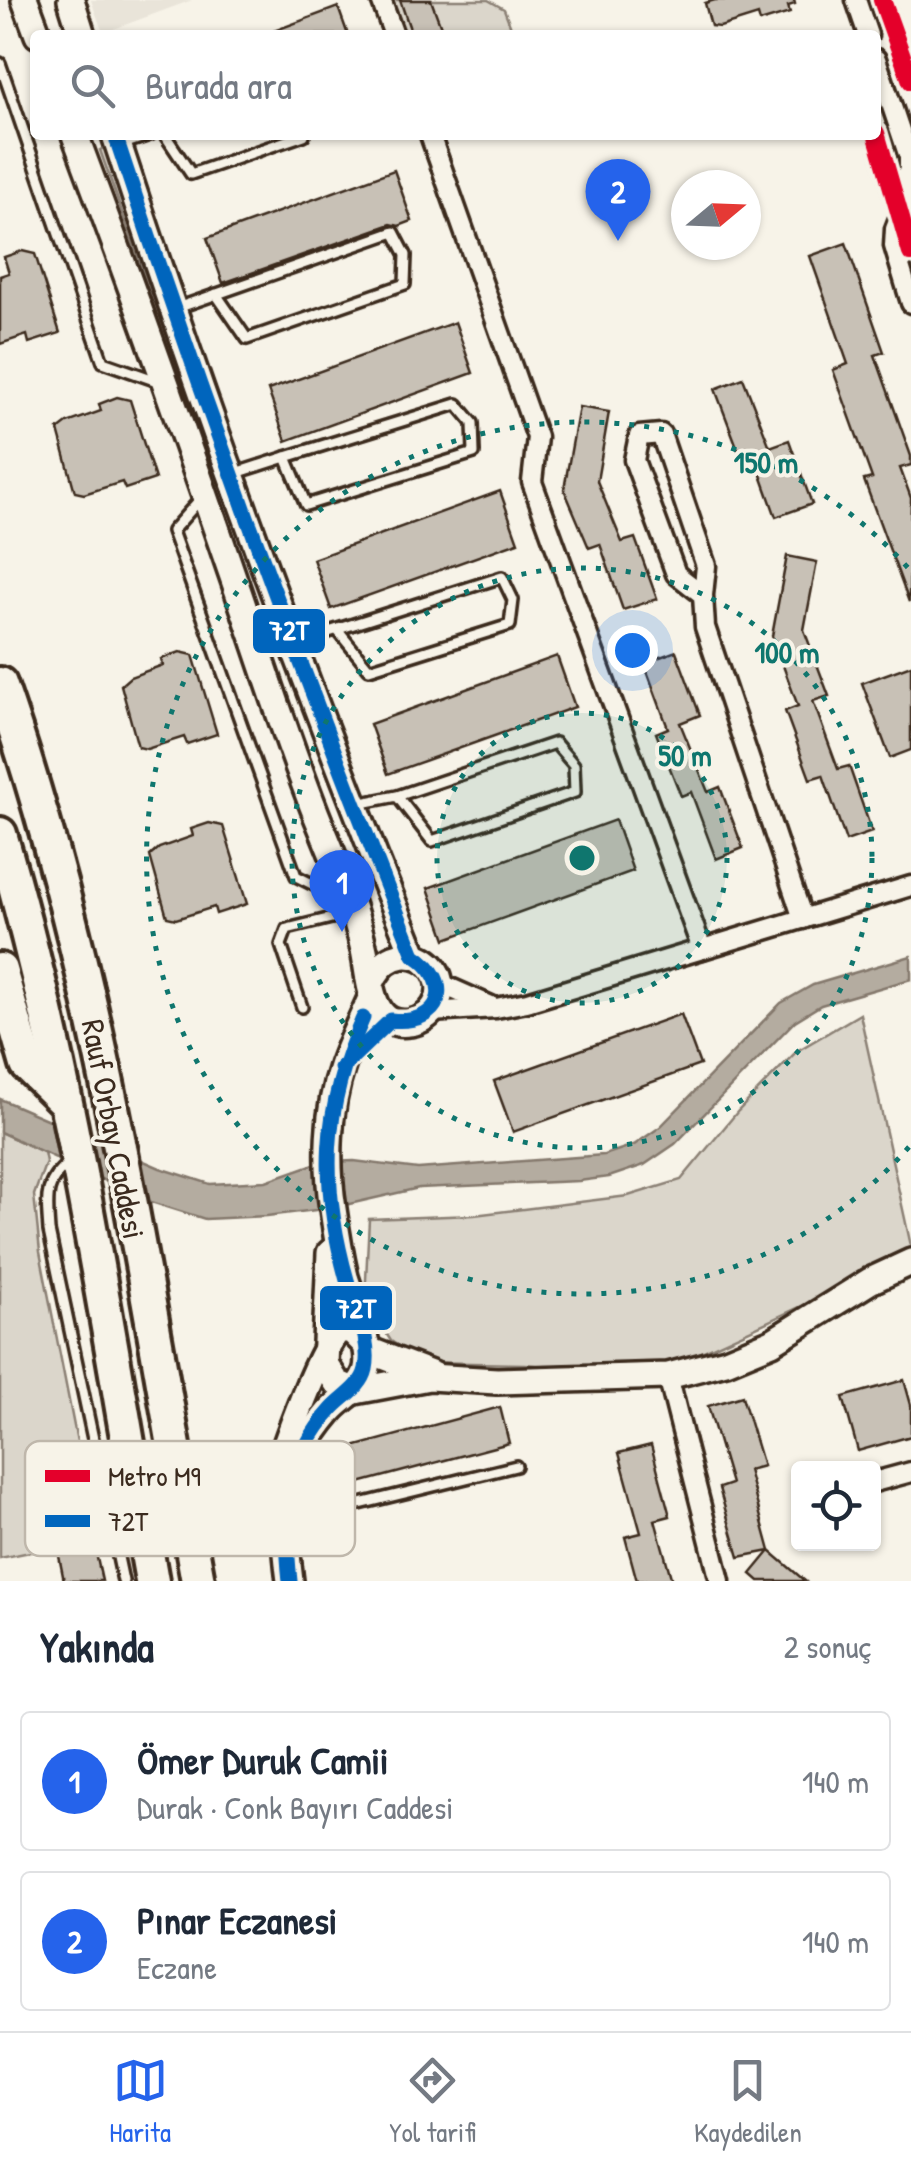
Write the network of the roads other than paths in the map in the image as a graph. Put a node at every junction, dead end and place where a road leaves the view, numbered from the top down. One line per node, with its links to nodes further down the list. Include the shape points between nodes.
1 (25, 0): 5 (street)
2 (70, 0): 6 (street)
3 (381, 0): 7 (street)
4 (856, 0): 8 (street)
5 (36, 30)
6 (80, 30)
7 (392, 30)
8 (866, 30)
9 (0, 63): 20 (lane, via 103,362)
10 (881, 74): 16 (street)
11 (81, 140): 20 (street)
12 (117, 140): 19 (street)
13 (168, 140): 14 (lane, via 191,174)
14 (290, 140)
15 (432, 140): 35 (street, via 537,437 532,482)
16 (910, 160): 18 (street, via 910,193 894,246)
17 (216, 294): 17 (lane, via 247,339 405,284 406,255 394,232); 19 (lane)
18 (911, 302)
19 (175, 308): 22 (street)
20 (163, 383): 23 (street)
21 (286, 457): 21 (lane, via 306,505 474,453 472,423 457,404); 22 (lane)
22 (227, 464): 23 (street); 26 (street)
23 (202, 488): 30 (street); 33 (lane, via 172,531 296,876)
24 (702, 595): 24 (street, via 676,574 634,460 640,436 661,434 706,566); 34 (street, via 705,627)
25 (338, 630): 25 (lane, via 370,670 510,625 512,600 502,577); 26 (lane)
26 (294, 643): 29 (street)
27 (0, 684): 56 (highway, Rauf Orbay Caddesi, via 62,884 111,1098)
28 (396, 796): 28 (lane, via 432,842 575,792 574,765 556,743); 29 (lane)
29 (351, 799): 30 (street); 36 (street)
30 (312, 805): 33 (street)
31 (0, 834): 45 (highway, Rauf Orbay Caddesi)
32 (911, 886): 34 (street)
33 (353, 908): 39 (street); 40 (lane, via 286,929 282,936)
34 (803, 918): 35 (street)
35 (702, 949): 41 (street)
36 (414, 955): 38 (street); 39 (street, via 382,963)
37 (0, 970): 45 (highway, via 26,1065)
38 (440, 983): 41 (street); 42 (street)
39 (372, 990): 43 (street); 44 (street)
40 (302, 1007)
41 (496, 1008): 42 (street)
42 (430, 1012): 43 (street, via 415,1022)
43 (391, 1020): 44 (street)
44 (341, 1068): 47 (street, via 329,1162)
45 (65, 1102): 46 (highway, Rauf Orbay Caddesi)
46 (76, 1158): 54 (lane, via 57,1172 46,1195 48,1231); 55 (highway, Rauf Orbay Caddesi)
47 (332, 1208): 49 (street); 50 (street)
48 (911, 1262): 51 (street, via 772,1342)
49 (364, 1340): 50 (street, via 340,1329); 52 (street, via 373,1352); 53 (street, via 367,1371)
50 (325, 1347): 53 (street, via 329,1372); 57 (street)
51 (668, 1376): 52 (street); 73 (street)
52 (448, 1380): 53 (street, via 429,1377)
53 (355, 1391): 58 (street, via 332,1408)
54 (93, 1441)
55 (127, 1441)
56 (173, 1441)
57 (287, 1441)
58 (310, 1441)
59 (516, 1466): 62 (lane)
60 (911, 1472): 61 (street)
61 (881, 1480)
62 (355, 1505)
63 (118, 1556): 68 (lane)
64 (148, 1556): 69 (highway, Rauf Orbay Caddesi)
65 (193, 1556): 70 (highway, Rauf Orbay Caddesi)
66 (273, 1556): 71 (street)
67 (288, 1556): 72 (street)
68 (123, 1581)
69 (152, 1581)
70 (198, 1581)
71 (275, 1581)
72 (290, 1581)
73 (720, 1581)

